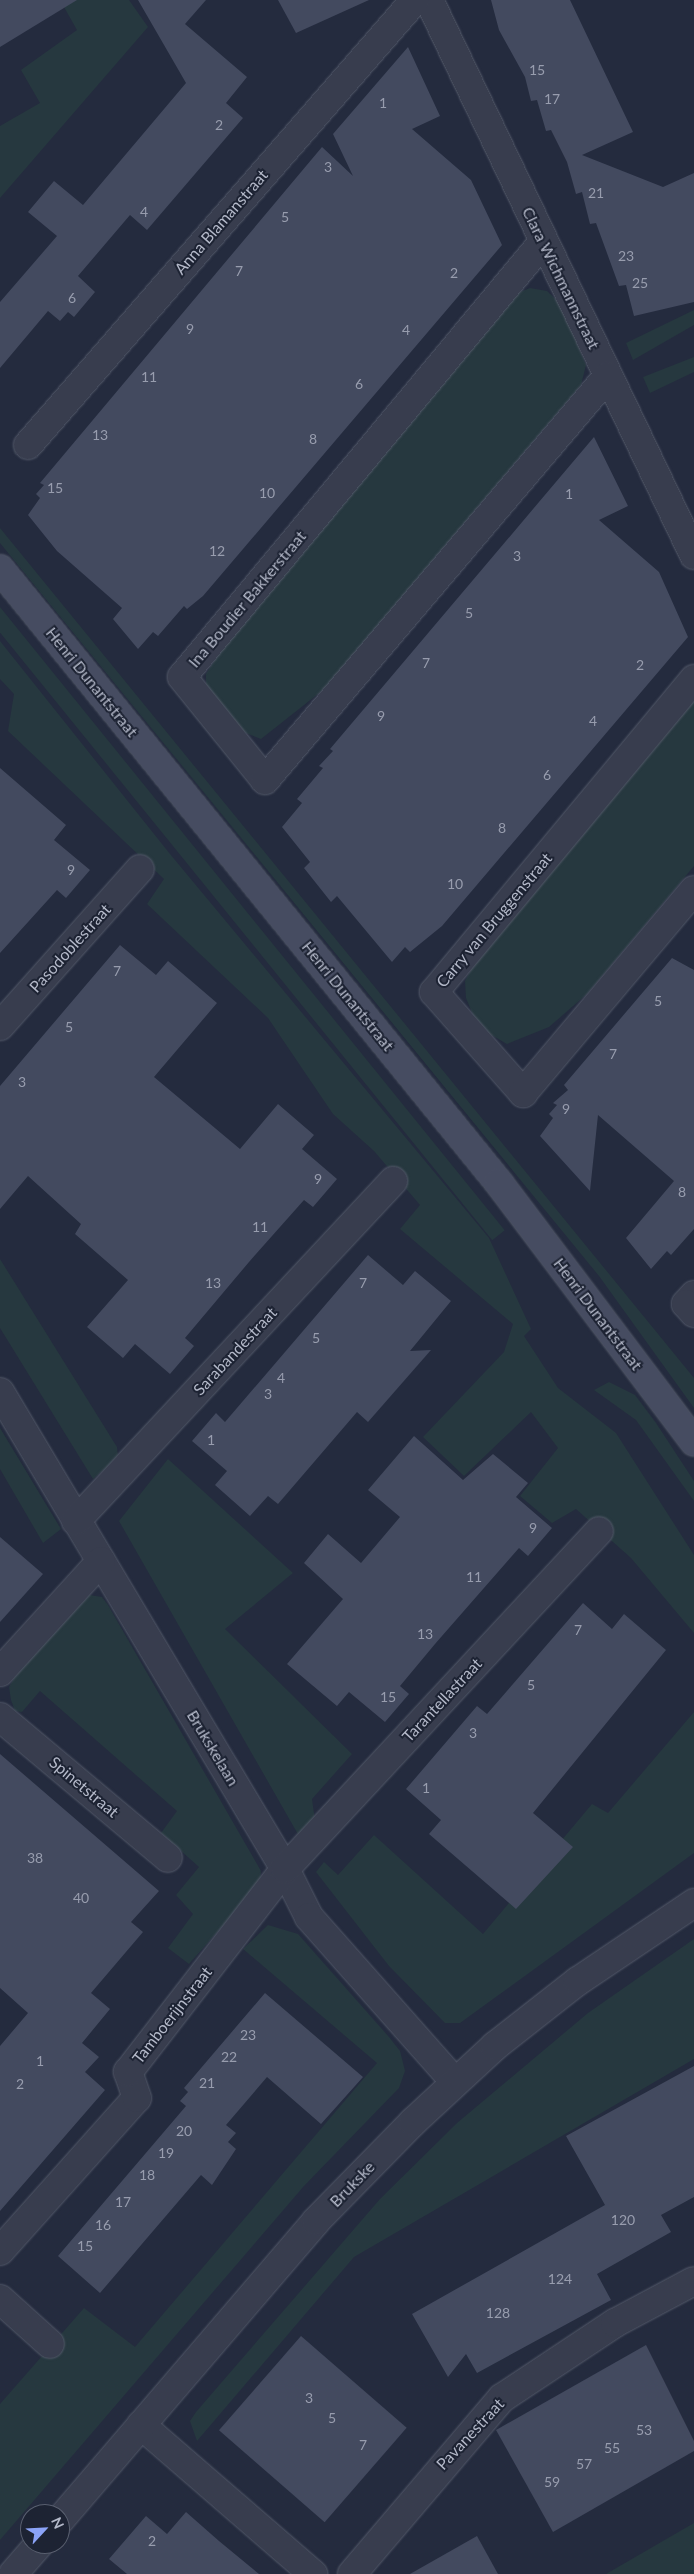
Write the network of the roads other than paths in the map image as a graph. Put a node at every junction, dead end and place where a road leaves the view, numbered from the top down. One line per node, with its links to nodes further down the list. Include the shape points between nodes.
1 (415, 0): 5 (street, Anna Blamanstraat)
2 (429, 0): 3 (street, Clara Wichmannstraat)
3 (543, 242): 4 (street, Clara Wichmannstraat); 4 (street, Ina Boudier Bakkerstraat, via 182,677 264,780)
4 (608, 376): 6 (street, Clara Wichmannstraat)
5 (28, 445)
6 (694, 554)
7 (0, 569): 16 (street, Henri Dunantstraat, via 499,1182)
8 (694, 679): 10 (street, Carry van Bruggenstraat, via 434,992 523,1092)
9 (140, 869): 11 (street, Pasodoblestraat)
10 (694, 890)
11 (0, 1026)
12 (393, 1181): 17 (street, Sarabandestraat)
13 (694, 1294): 14 (street, via 686,1304)
14 (694, 1313)
15 (0, 1392): 17 (street, Brukskelaan)
16 (691, 1439)
17 (76, 1521): 19 (street, Brukskelaan)
18 (599, 1531): 23 (street, Tarantellastraat)
19 (101, 1561): 20 (street); 23 (street, Brukskelaan)
20 (0, 1672)
21 (0, 1717): 22 (street, Spinetstraat)
22 (168, 1858)
23 (286, 1869): 25 (street, Brukskelaan, via 309,1918); 26 (street, Tamboerijnstraat, via 128,2072 137,2098)
24 (694, 1903): 25 (street, Brukske, via 578,1981)
25 (455, 2082): 30 (street, Brukske, via 316,2221)
26 (0, 2251)
27 (694, 2281): 35 (street, Pavanestraat, via 615,2324 502,2398)
28 (0, 2300): 29 (street)
29 (50, 2344)
30 (141, 2425): 31 (street, Brukske); 34 (street)
31 (70, 2508)
32 (30, 2554): 33 (street)
33 (13, 2574)
34 (313, 2574)
35 (352, 2574)

